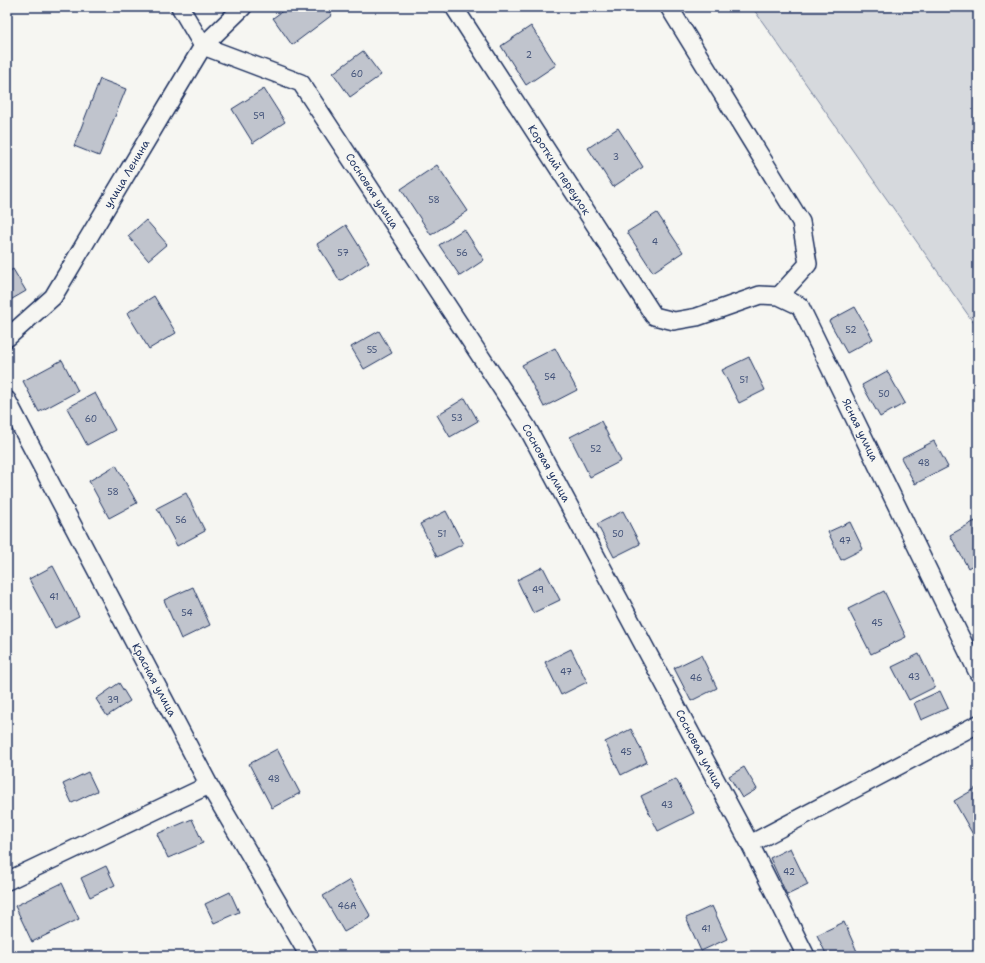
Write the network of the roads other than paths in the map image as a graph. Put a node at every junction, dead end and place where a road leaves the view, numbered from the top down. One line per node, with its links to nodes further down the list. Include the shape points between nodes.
1 (180, 7): 5 (street)
2 (244, 7): 5 (street, улица Ленина)
3 (454, 7): 7 (street, Короткий переулок, via 654,316)
4 (669, 7): 6 (street, via 801,222 808,264)
5 (203, 46): 8 (street, улица Ленина, via 53,296); 13 (street, Сосновая улица, via 301,83 527,427)
6 (779, 296): 7 (street, Ясная улица, via 760,296 697,317); 10 (street, Ясная улица, via 800,306)
7 (674, 321)
8 (7, 338)
9 (7, 400): 12 (street, Красная улица)
10 (978, 673)
11 (978, 724): 13 (street)
12 (209, 785): 14 (street); 15 (street, Красная улица)
13 (750, 844): 16 (street, Сосновая улица)
14 (7, 881)
15 (308, 956)
16 (806, 956)

